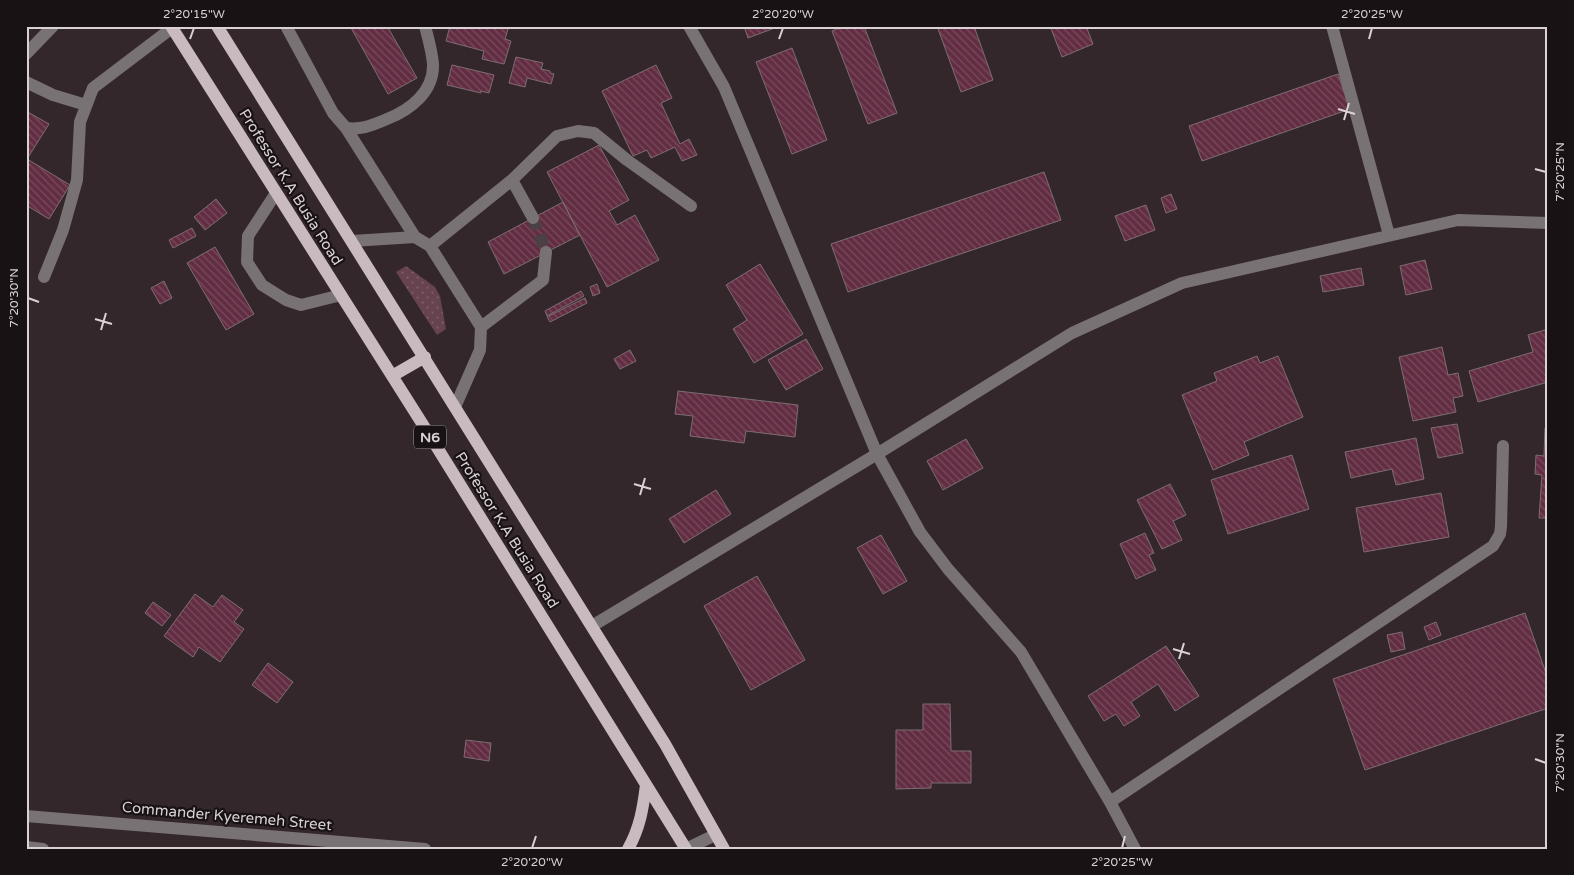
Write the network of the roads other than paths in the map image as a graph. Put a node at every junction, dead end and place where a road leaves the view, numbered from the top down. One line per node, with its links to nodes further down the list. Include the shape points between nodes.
1 (52, 26): 8 (street)
2 (217, 26): 19 (main road, Professor K.A Busia Road / N6)
3 (286, 26): 11 (street, via 334,113)
4 (425, 26): 11 (street, via 433,66 428,86 416,103 359,130)
5 (689, 26): 29 (street, via 724,87)
6 (1332, 26): 17 (street)
7 (171, 27): 10 (street, via 93,88); 13 (main road, Professor K.A Busia Road / N6)
8 (26, 54)
9 (26, 82): 10 (street)
10 (86, 105): 22 (street, via 80,122 77,180)
11 (346, 128): 18 (street)
12 (512, 180): 14 (street, via 557,136 578,131 594,133); 15 (street); 20 (street)
13 (276, 193): 23 (main road, Professor K.A Busia Road / N6); 23 (street, via 248,236 247,262 262,285 286,300 301,305)
14 (691, 206)
15 (533, 218)
16 (1548, 223): 17 (street, via 1458,220)
17 (1389, 235): 29 (street, via 1182,283 1072,333)
18 (415, 237): 19 (street); 20 (street)
19 (352, 241): 25 (main road, Professor K.A Busia Road / N6)
20 (430, 246): 24 (street)
21 (546, 252): 24 (street, via 543,280)
22 (44, 277)
23 (340, 295): 26 (main road, Professor K.A Busia Road / N6)
24 (481, 327): 27 (street, via 480,350)
25 (425, 357): 26 (main road); 27 (main road, Professor K.A Busia Road / N6)
26 (392, 376): 31 (main road, Professor K.A Busia Road / N6)
27 (455, 407): 30 (main road, Professor K.A Busia Road / N6)
28 (1503, 446): 32 (street, via 1501,526 1493,546)
29 (877, 454): 30 (street); 32 (street, via 920,532 1021,652)
30 (592, 626): 34 (main road, Professor K.A Busia Road / N6, via 666,744)
31 (646, 785): 38 (main road, via 643,812); 39 (main road, Professor K.A Busia Road / N6)
32 (1110, 802): 41 (street)
33 (26, 816): 37 (street, Commander Kyeremeh Street)
34 (715, 835): 39 (street); 40 (main road, Professor K.A Busia Road / N6)
35 (26, 847): 36 (street)
36 (43, 849)
37 (425, 849)
38 (628, 849)
39 (686, 849)
40 (724, 849)
41 (1135, 849)

